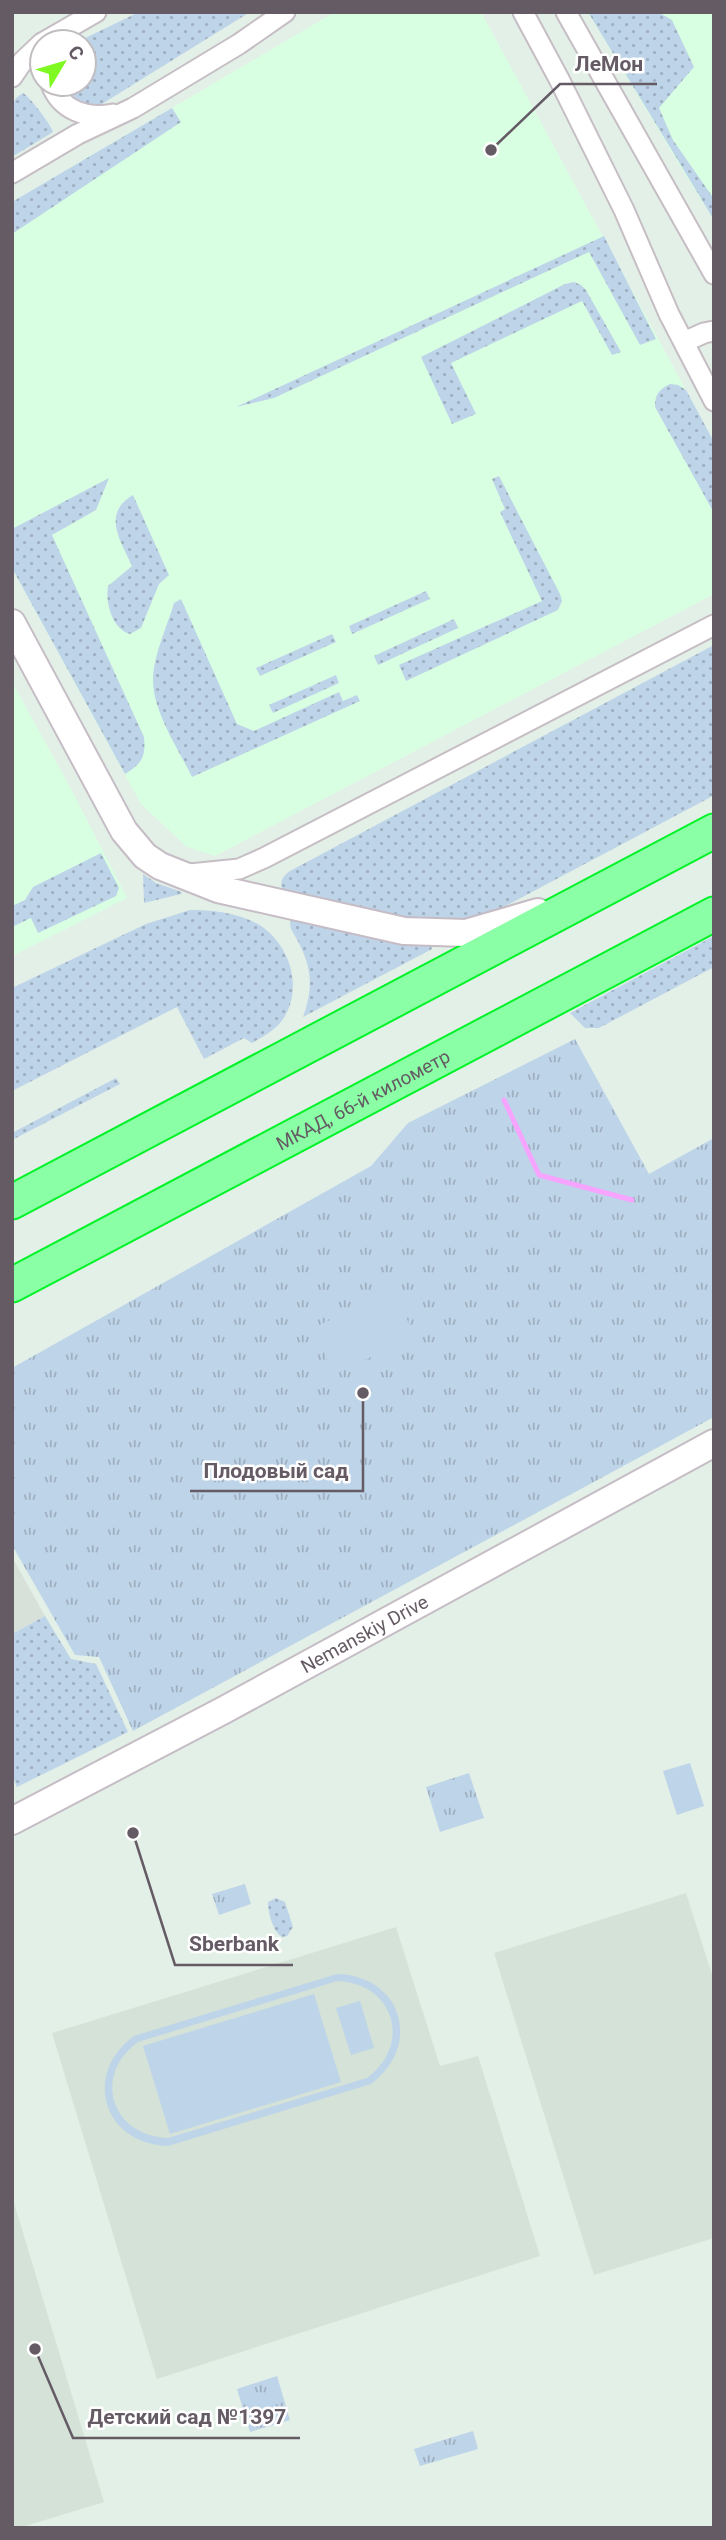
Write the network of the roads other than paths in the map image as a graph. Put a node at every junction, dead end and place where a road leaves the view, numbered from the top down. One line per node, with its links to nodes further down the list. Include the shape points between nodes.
1 (285, 12): 6 (street)
2 (291, 12): 6 (street)
3 (523, 12): 16 (street, via 624,210)
4 (566, 12): 14 (street)
5 (91, 15): 7 (street); 8 (street)
6 (264, 27): 12 (street)
7 (69, 28)
8 (75, 28)
9 (28, 56): 10 (street)
10 (12, 77)
11 (60, 98): 12 (street, via 82,114 102,116)
12 (133, 108): 13 (street)
13 (12, 173)
14 (714, 274)
15 (714, 331): 16 (street)
16 (684, 342): 18 (street)
17 (714, 370): 18 (street)
18 (713, 399)
19 (12, 623): 22 (street, via 124,831 145,856)
20 (714, 625): 22 (street, via 264,858 239,869)
21 (714, 831): 23 (highway)
22 (176, 874): 23 (street, via 218,889 404,931 432,933 466,933 506,923)
23 (628, 877): 25 (highway)
24 (714, 914): 26 (highway, МКАД, 66-й километр)
25 (12, 1202)
26 (12, 1285)
27 (714, 1443): 28 (street, Nemanskiy Drive)
28 (12, 1821)

